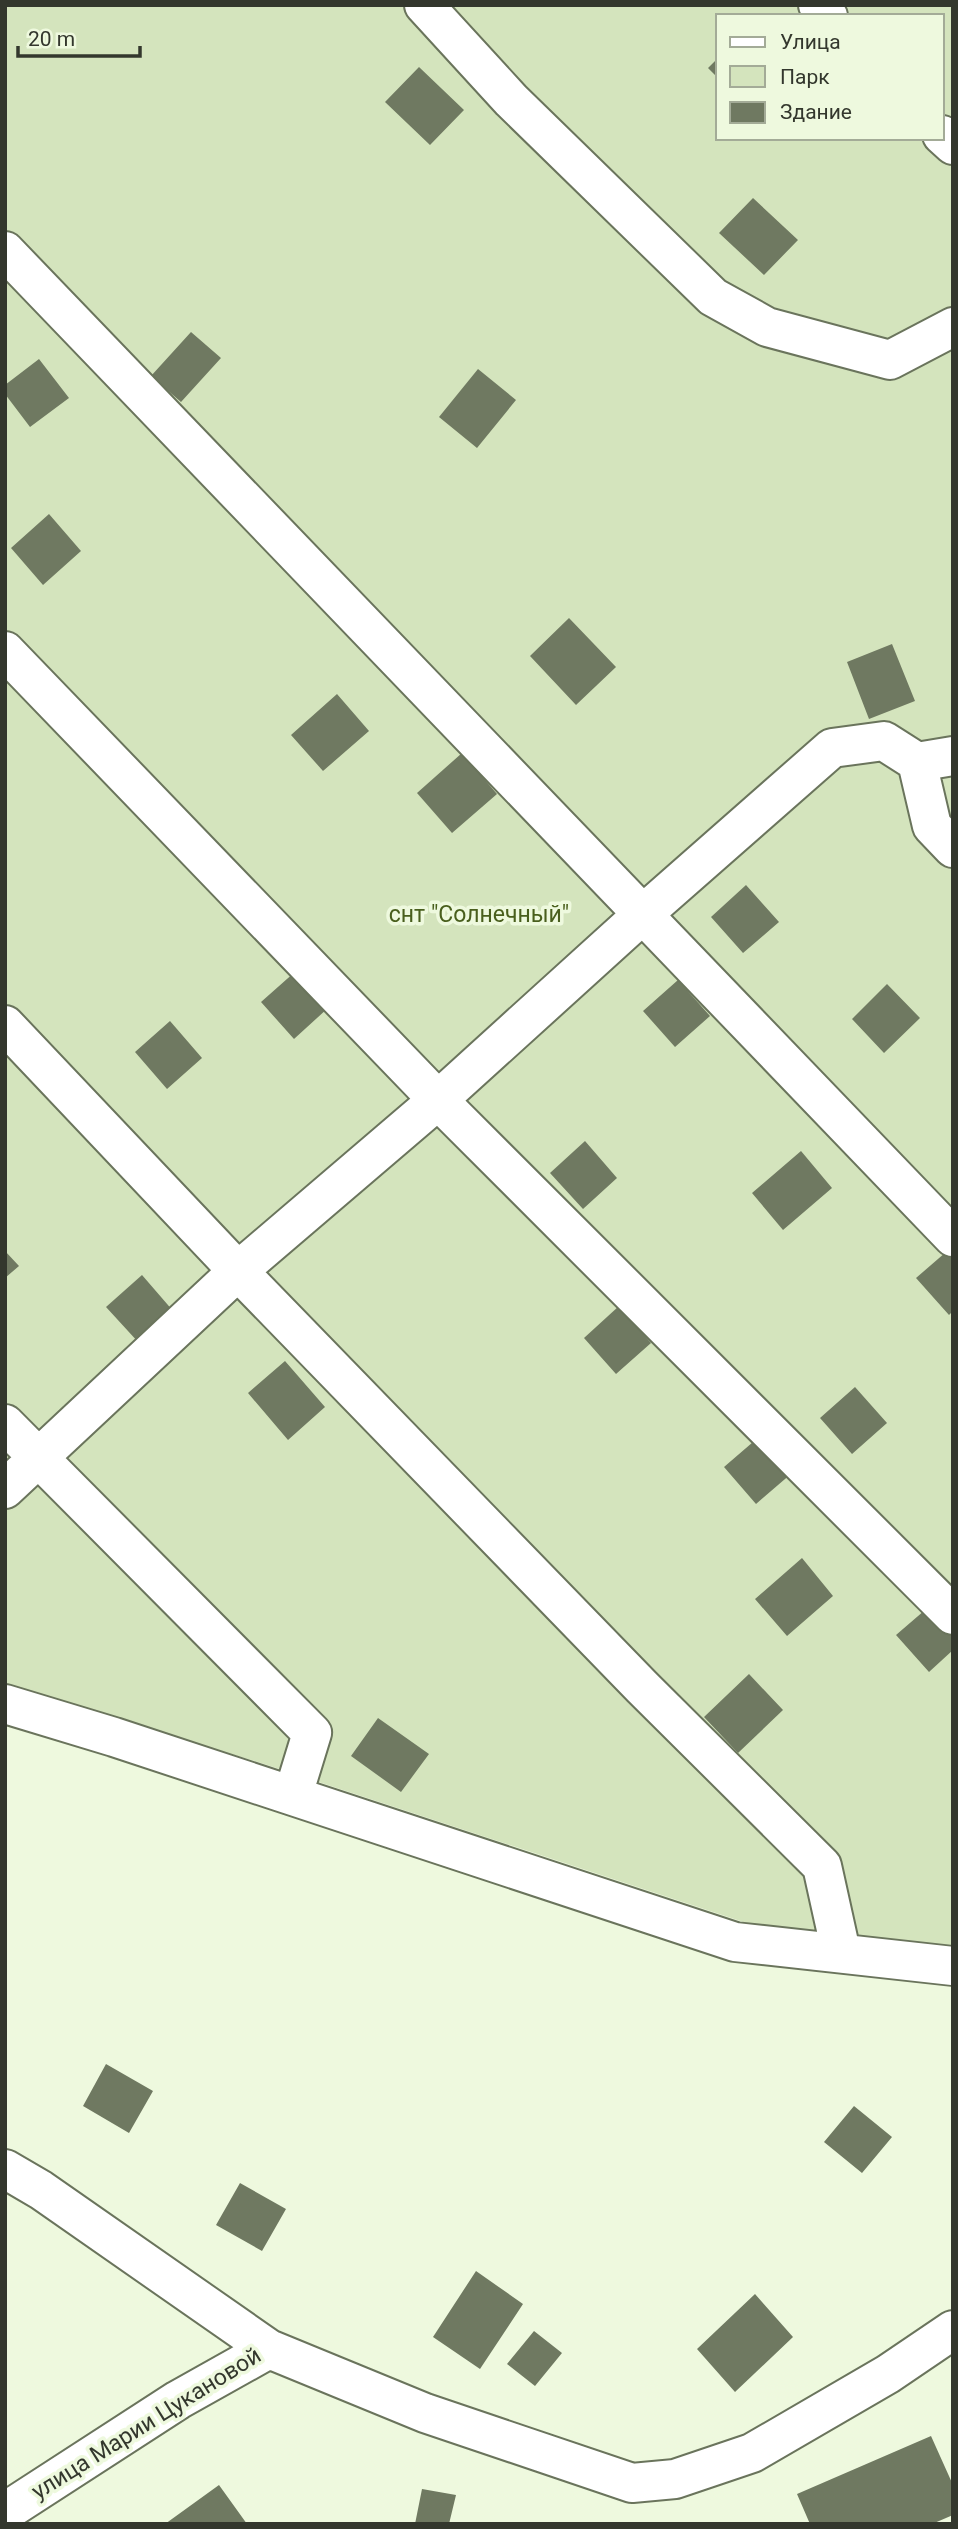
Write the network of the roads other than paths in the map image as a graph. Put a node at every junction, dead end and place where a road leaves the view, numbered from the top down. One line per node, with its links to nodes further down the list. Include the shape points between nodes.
1 (424, 5): 3 (street, via 511,100 713,297 767,327 890,360)
2 (5, 251): 7 (street)
3 (953, 327)
4 (5, 651): 9 (street)
5 (935, 759): 6 (street, via 932,826); 7 (street, via 884,741 832,748)
6 (953, 848)
7 (642, 915): 9 (street); 10 (street)
8 (5, 1025): 11 (street)
9 (438, 1100): 11 (street); 15 (street)
10 (953, 1237)
11 (238, 1271): 13 (street); 18 (street, via 822,1866)
12 (5, 1424): 13 (street)
13 (38, 1459): 14 (street); 17 (street, via 312,1733)
14 (5, 1489)
15 (953, 1615)
16 (5, 1704): 17 (street)
17 (293, 1796): 18 (street, via 735,1942)
18 (841, 1952): 19 (street)
19 (953, 1966)
20 (5, 2169): 22 (street, улица Марии Цукановой)
21 (953, 2330): 22 (street, via 888,2374 752,2453 675,2479 632,2483 425,2413)
22 (269, 2349): 23 (street, улица Марии Цукановой, via 178,2400)
23 (5, 2512)

